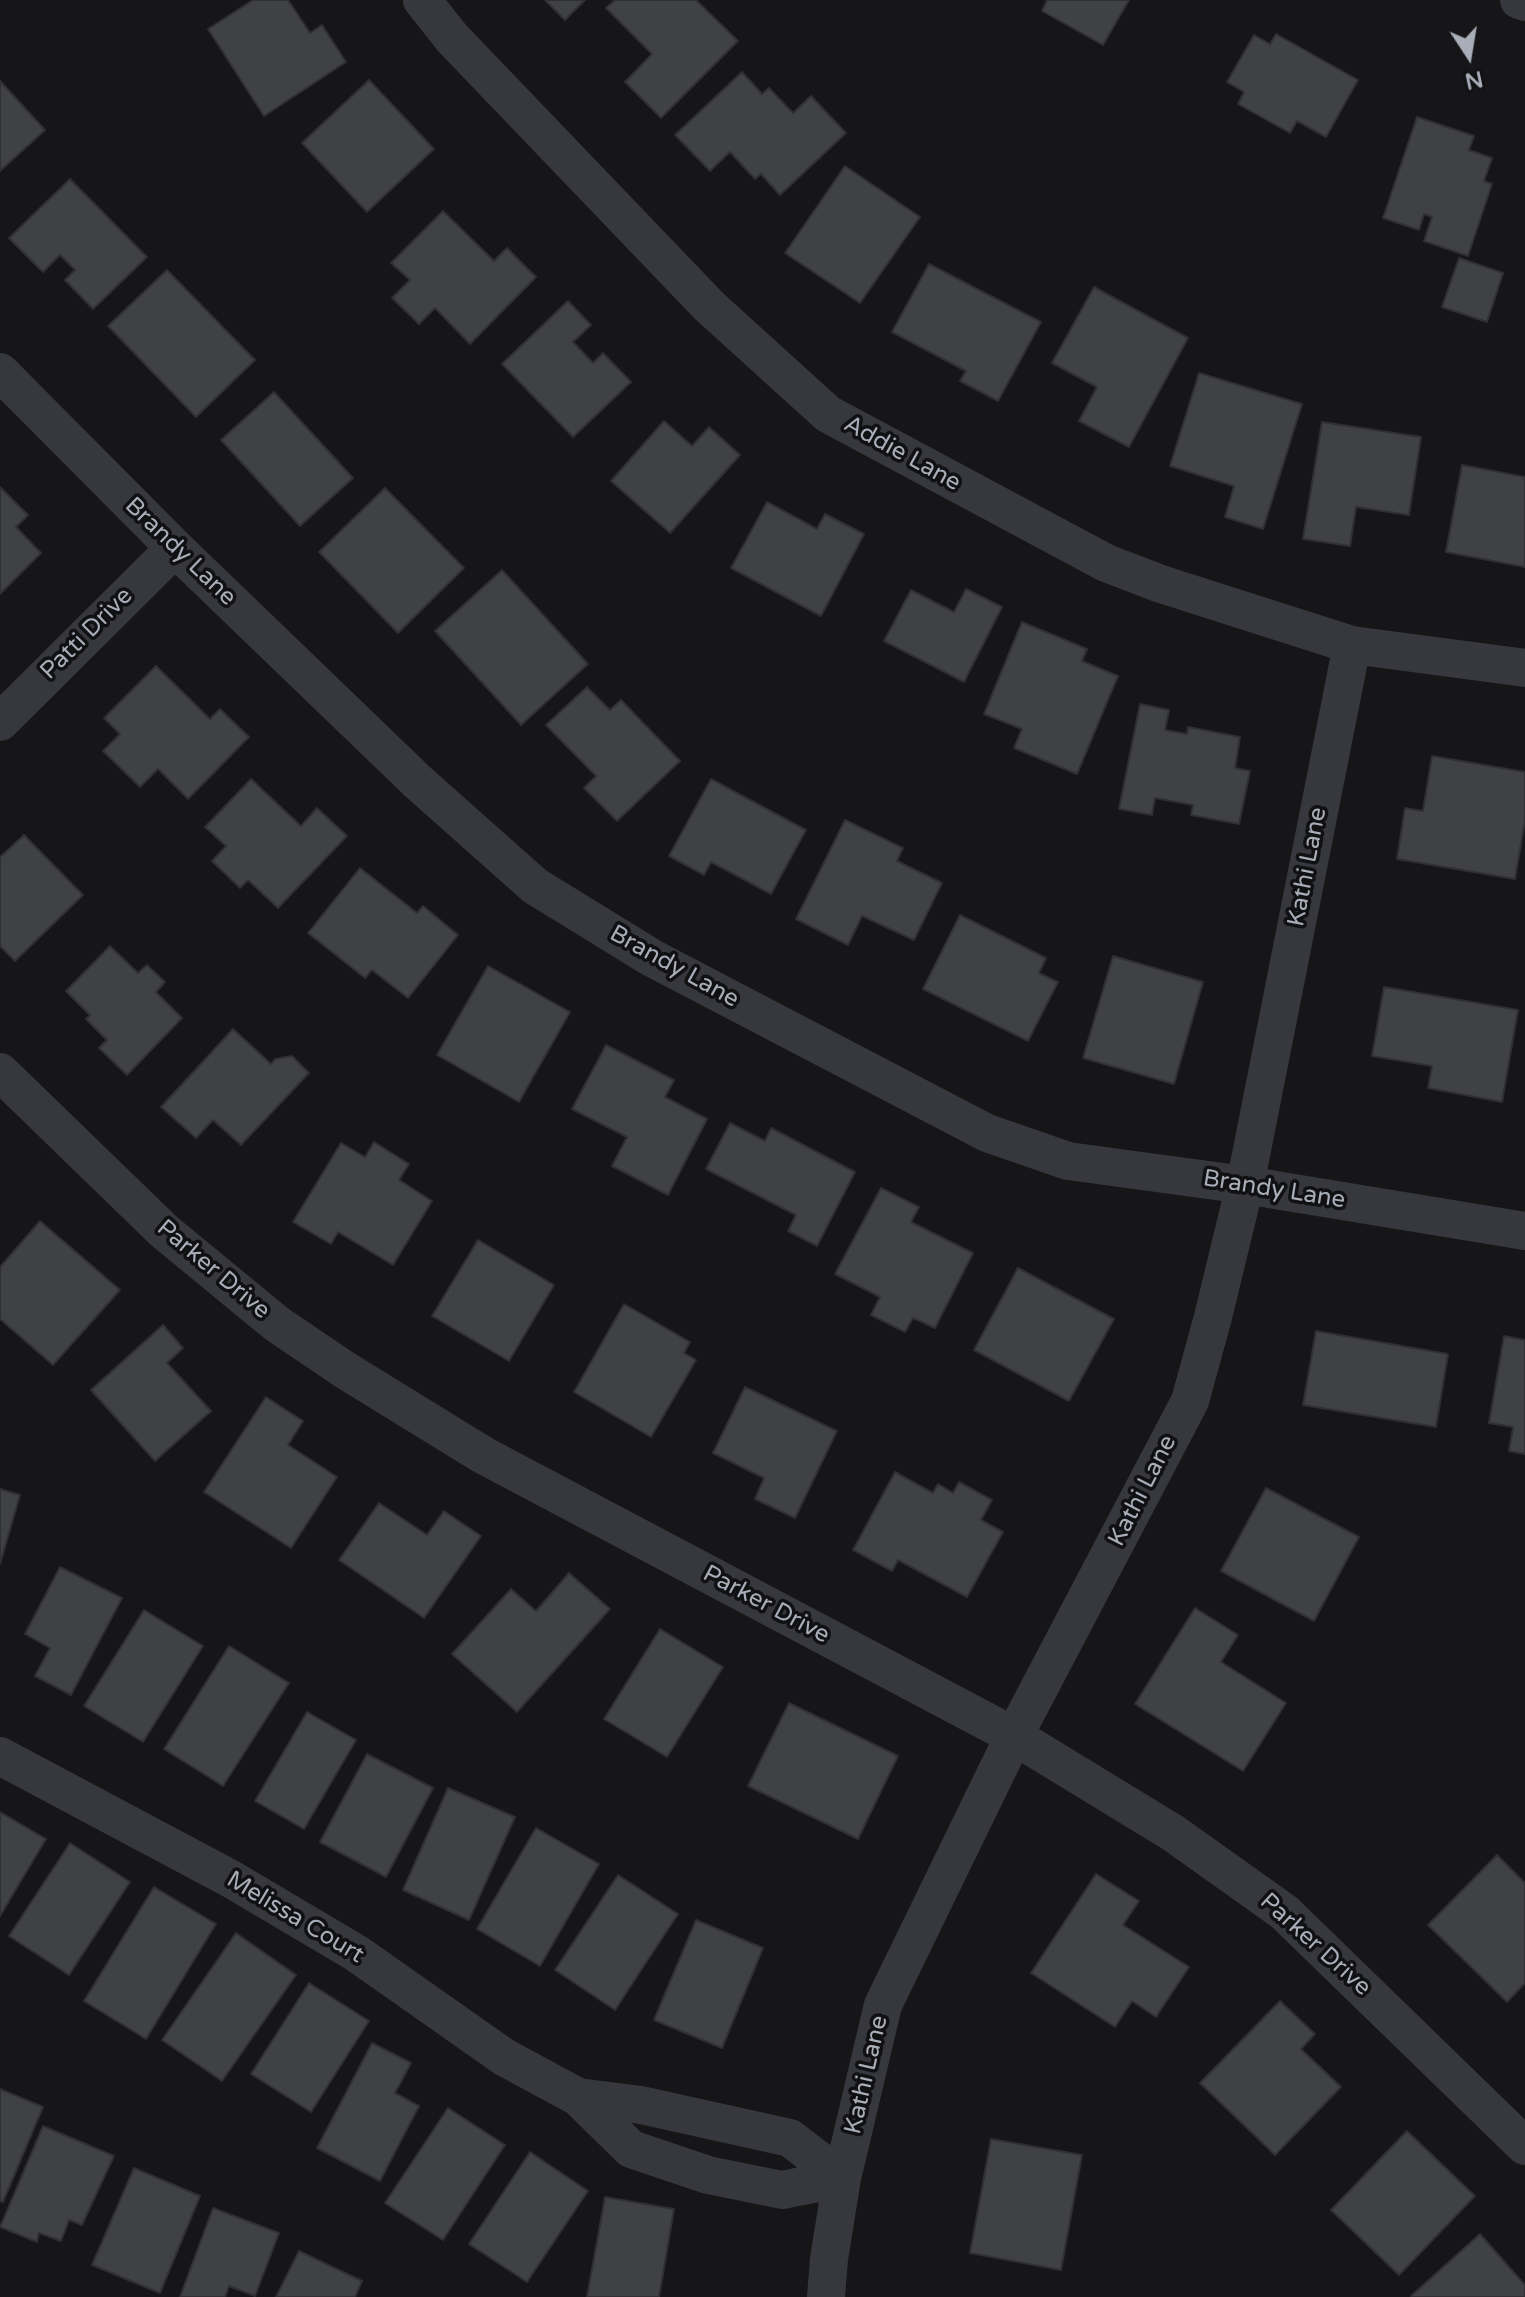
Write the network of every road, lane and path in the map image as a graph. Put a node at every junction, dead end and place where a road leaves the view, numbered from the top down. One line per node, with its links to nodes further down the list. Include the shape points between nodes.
1 (422, 0): 6 (street, Addie Lane, via 452,38 709,306 828,414 1106,563)
2 (1519, 0): 3 (street)
3 (1525, 2)
4 (0, 372): 5 (street, Brandy Lane)
5 (175, 548): 8 (street, Patti Drive); 10 (street, Brandy Lane, via 418,782 535,886 652,958 987,1133 1068,1161)
6 (1352, 645): 7 (street, Addie Lane); 10 (street, Kathi Lane)
7 (1525, 668)
8 (0, 722)
9 (0, 1072): 12 (street, Parker Drive, via 164,1231 277,1324 345,1370 483,1455)
10 (1245, 1185): 11 (street, Brandy Lane); 12 (street, Kathi Lane, via 1190,1401)
11 (1525, 1231)
12 (1014, 1736): 15 (street, Parker Drive, via 1173,1833 1284,1912); 16 (street, Kathi Lane, via 883,2005)
13 (0, 1756): 14 (street, Melissa Court, via 281,1908 356,1953 504,2057)
14 (578, 2097): 16 (street, Melissa Court, via 641,2105 790,2138); 16 (street, Melissa Court, via 631,2149 708,2175 782,2190)
15 (1525, 2146)
16 (842, 2178): 17 (street, Kathi Lane)
17 (826, 2297)

